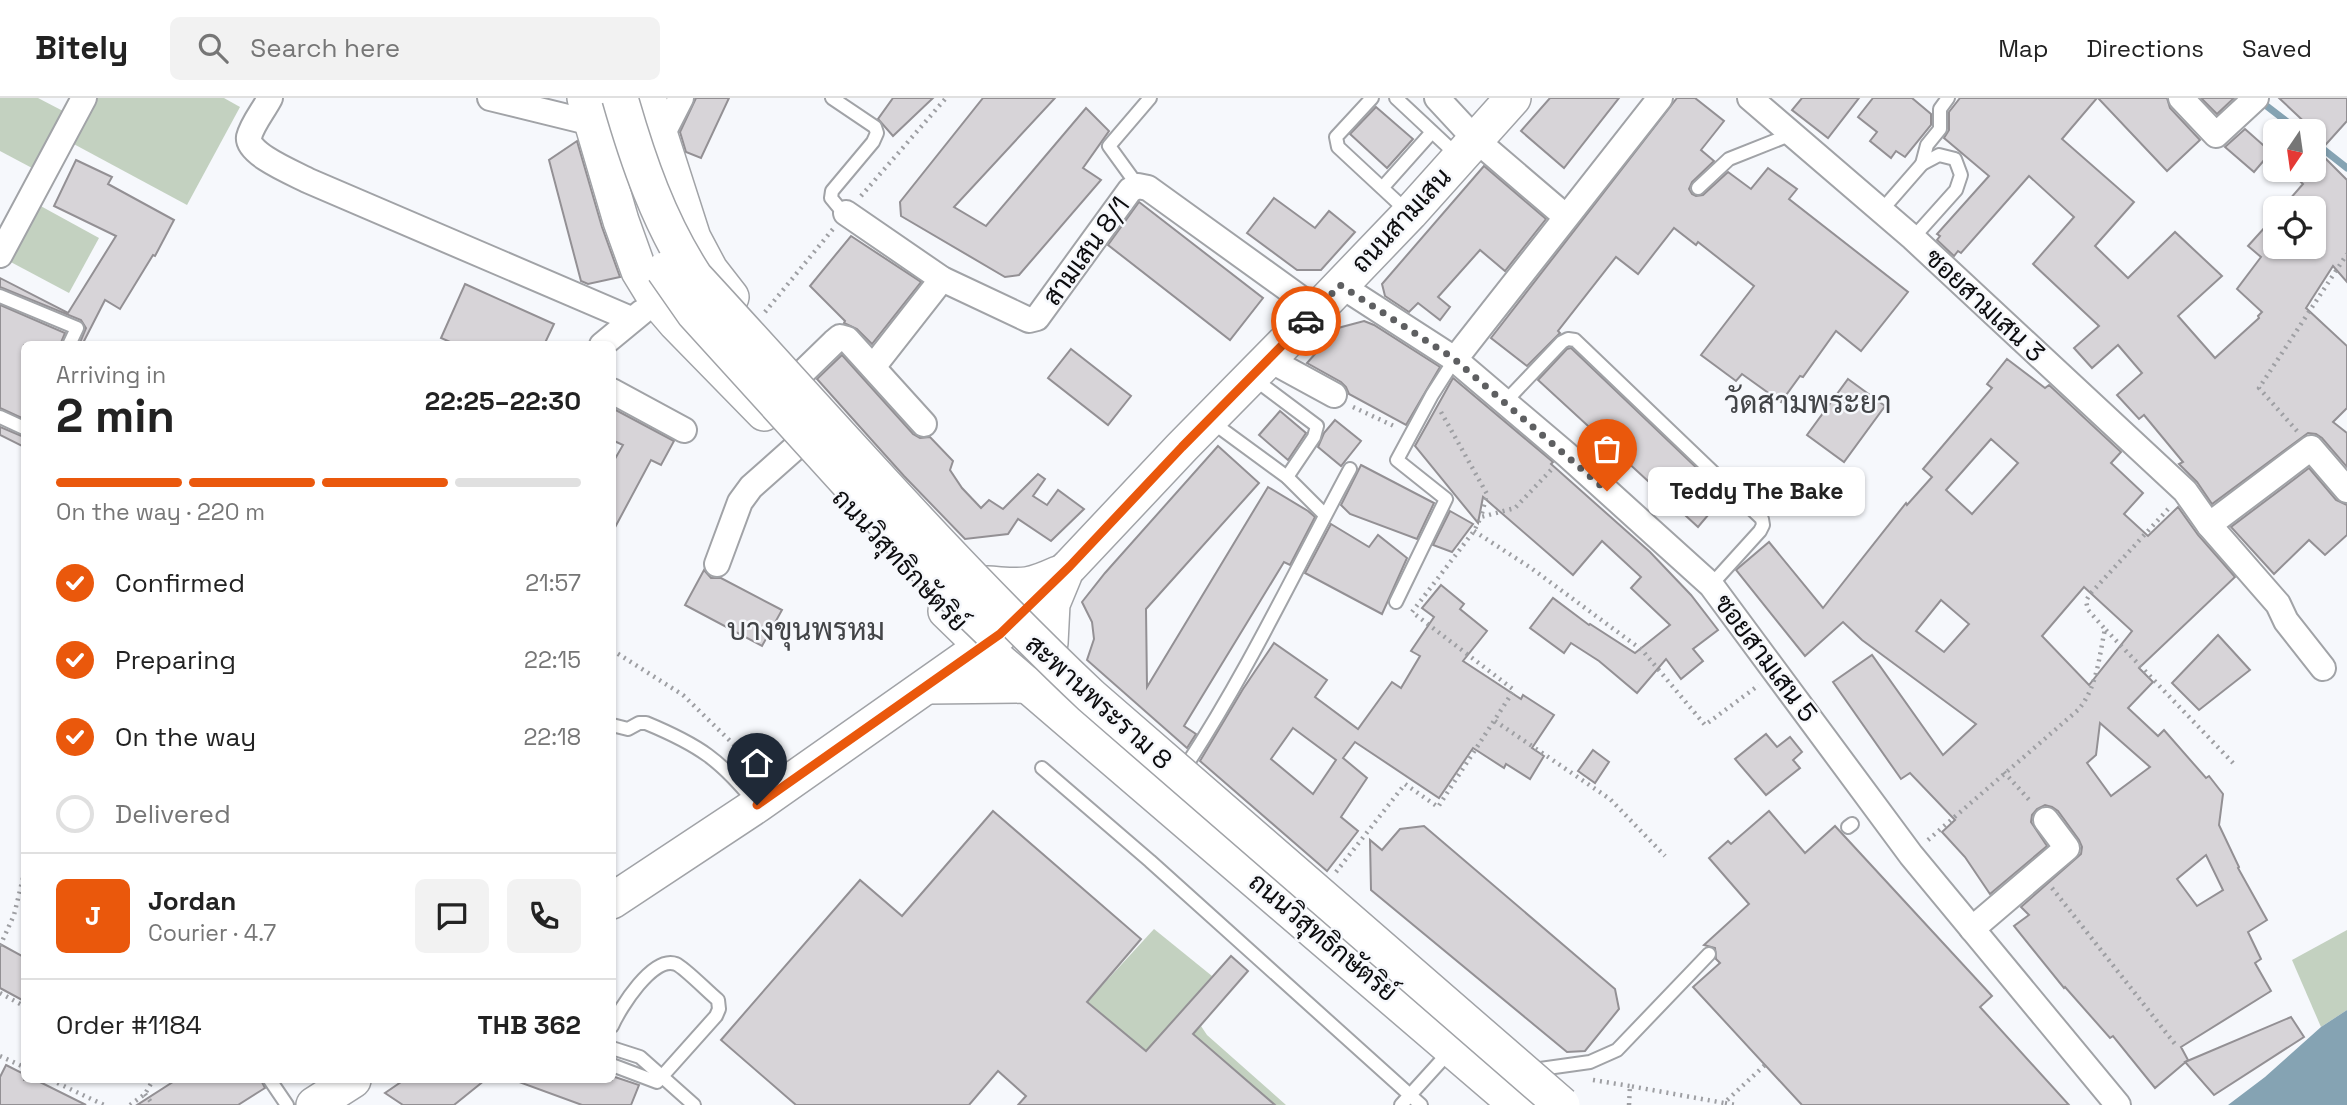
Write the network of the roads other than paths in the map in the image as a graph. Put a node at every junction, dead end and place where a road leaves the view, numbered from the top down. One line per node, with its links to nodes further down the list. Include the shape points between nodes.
1 (83, 98): 32 (street)
2 (270, 98): 35 (street, via 249,136 249,144 268,160 334,192)
3 (491, 98): 18 (street)
4 (620, 98): 84 (main road, สะพานพระราม 8, bridge, via 672,242 695,277 952,558 1091,696)
5 (648, 98): 21 (main road, ถนนวิสุทธิกษัตริย์)
6 (681, 98): 21 (street)
7 (1150, 98): 24 (lane, via 1109,146)
8 (1372, 98): 25 (lane, via 1336,142)
9 (1396, 98): 19 (lane)
10 (1437, 98): 22 (street)
11 (1513, 98): 22 (main road, ถนนสามเสน)
12 (1660, 98): 30 (street)
13 (1750, 98): 20 (street, ซอยสามเสน 3)
14 (1948, 98): 23 (lane, via 1940,109 1940,129 1927,145)
15 (2181, 98): 16 (street, via 2216,135)
16 (2256, 98)
17 (835, 99): 29 (lane, via 877,133 832,191 831,198)
18 (594, 106): 35 (main road, สะพานพระราม 8, via 640,220)
19 (1432, 132): 22 (lane); 25 (lane)
20 (1792, 134): 26 (lane, via 1729,159); 27 (street, ซอยสามเสน 3)
21 (660, 139): 42 (main road, ถนนวิสุทธิกษัตริย์, via 693,238 710,270)
22 (1467, 148): 28 (main road, ถนนสามเสน); 30 (street)
23 (1922, 164): 27 (lane); 31 (lane, via 1939,155 1955,159 1961,175 1956,190)
24 (1138, 186): 33 (street, สามเสน 8/1, via 1130,190 1037,318 1019,317); 36 (street, สามเสน 8/1)
25 (1383, 187): 28 (lane)
26 (1698, 188)
27 (1881, 211): 31 (street, ซอยสามเสน 3)
28 (1410, 213): 36 (main road, ถนนสามเสน)
29 (845, 214): 33 (street, สามเสน 8/1)
30 (1566, 216): 39 (street)
31 (1913, 238): 56 (street, ซอยสามเสน 3, via 2185,491)
32 (0, 255)
33 (942, 279): 40 (street)
34 (0, 296): 37 (lane, via 77,328)
35 (651, 297): 38 (street); 51 (main road, ถนนวิสุทธิกษัตริย์); 84 (main road, สะพานพระราม 8, bridge, via 694,313 941,584 1061,700)
36 (1329, 298): 39 (street, ซอยสามเสน 5); 41 (main road, ถนนสามเสน)
37 (71, 341)
38 (606, 341)
39 (1455, 359): 45 (street, ซอยสามเสน 5); 62 (lane, via 1397,460 1447,499)
40 (873, 367): 42 (street, via 840,337); 48 (street)
41 (1260, 368): 44 (street); 47 (main road, ถนนสามเสน); 53 (lane, via 1317,426)
42 (799, 376): 59 (main road, ถนนวิสุทธิกษัตริย์)
43 (616, 393): 50 (street)
44 (1341, 400)
45 (1505, 402): 60 (street, ซอยสามเสน 5); 60 (lane, via 1562,342 1575,340 1762,519 1760,531)
46 (0, 417): 49 (lane)
47 (1209, 419): 53 (lane); 58 (main road, ถนนสามเสน)
48 (924, 424)
49 (21, 427)
50 (684, 430)
51 (796, 447): 57 (street, via 740,502); 61 (main road, ถนนวิสุทธิกษัตริย์)
52 (1350, 469): 55 (lane)
53 (1287, 477): 55 (lane)
54 (2347, 490): 56 (street, via 2311,448)
55 (1325, 515): 70 (lane, via 1247,666)
56 (2209, 525): 66 (street, ซอยสามเสน 3, via 2273,597)
57 (717, 564)
58 (1065, 572): 59 (main road, via 1021,587); 63 (main road, ถนนสามเสน); 64 (main road, via 1052,604)
59 (981, 577): 61 (main road, via 954,600); 63 (main road, ถนนวิสุทธิกษัตริย์)
60 (1711, 584): 75 (street, ซอยสามเสน 5, via 1911,855)
61 (934, 599): 65 (main road, ถนนวิสุทธิกษัตริย์); 68 (main road, via 945,641)
62 (1396, 602)
63 (1020, 616): 64 (main road, ถนนวิสุทธิกษัตริย์); 65 (main road, ถนนสามเสน)
64 (1050, 643): 70 (main road, ถนนวิสุทธิกษัตริย์)
65 (983, 647): 67 (main road, ถนนวิสุทธิกษัตริย์); 68 (main road, ถนนสามเสน)
66 (2323, 668)
67 (1028, 685): 68 (main road); 78 (main road, ถนนวิสุทธิกษัตริย์)
68 (928, 686): 72 (main road, ถนนสามเสน)
69 (616, 727): 72 (lane, via 624,730 646,723 695,745)
70 (1186, 766): 84 (main road, ถนนวิสุทธิกษัตริย์, via 1325,887)
71 (1042, 768): 83 (lane)
72 (769, 797): 74 (main road, ถนนสามเสน)
73 (2046, 820): 75 (street, via 2067,848)
74 (616, 898)
75 (1972, 929): 90 (street, ซอยสามเสน 5)
76 (1709, 954): 84 (lane, via 1617,1050 1590,1062)
77 (616, 1017): 81 (lane, via 650,971 662,963 676,964 718,1000 716,1016)
78 (1453, 1048): 83 (lane); 89 (main road, ถนนวิสุทธิกษัตริย์)
79 (619, 1050): 81 (lane)
80 (616, 1066): 81 (lane)
81 (659, 1079): 86 (lane)
82 (272, 1083): 85 (lane)
83 (1411, 1094): 87 (lane); 88 (lane)
84 (1549, 1096)
85 (287, 1105)
86 (694, 1105)
87 (1401, 1105)
88 (1421, 1105)
89 (1517, 1105)
90 (2118, 1105)

